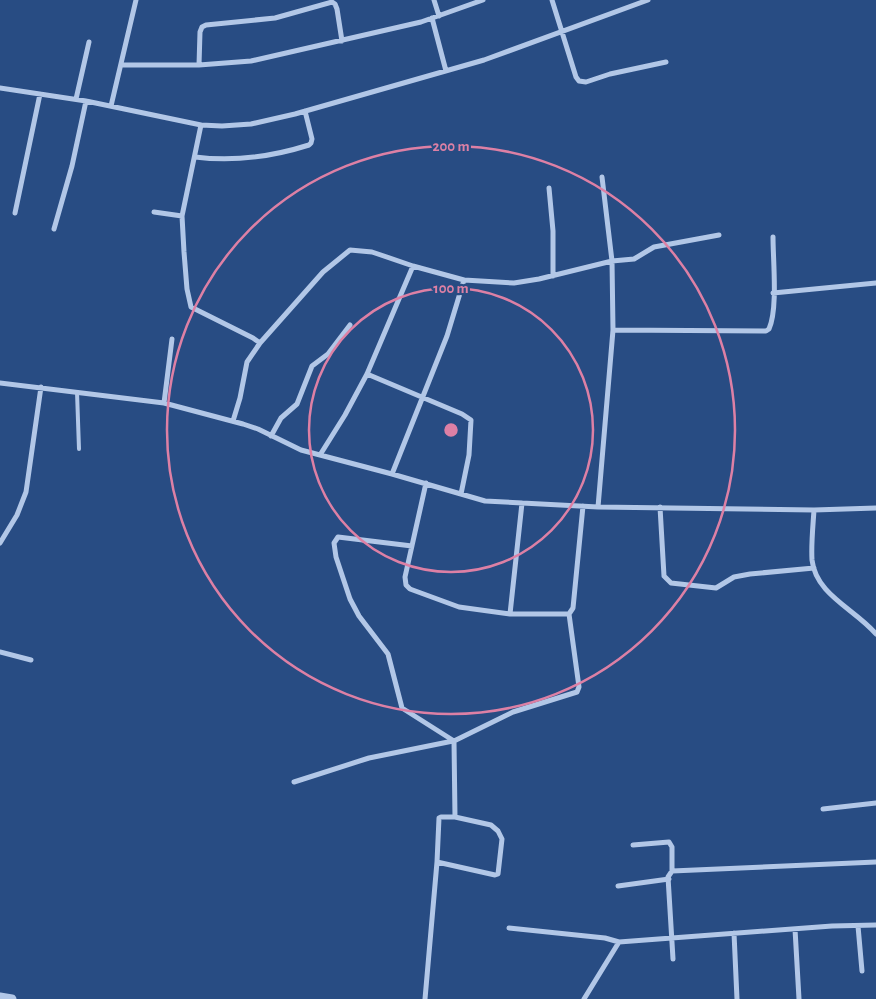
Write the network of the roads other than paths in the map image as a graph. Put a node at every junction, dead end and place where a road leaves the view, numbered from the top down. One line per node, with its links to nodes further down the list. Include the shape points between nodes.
1 (136, 0): 14 (street)
2 (434, 0): 8 (street)
3 (463, 0): 7 (street)
4 (483, 0): 7 (street)
5 (552, 0): 10 (street)
6 (648, 0): 10 (street)
7 (465, 7): 8 (street)
8 (439, 16): 9 (street)
9 (432, 18): 11 (street); 16 (street)
10 (562, 32): 13 (street, via 576,77 582,82); 16 (street)
11 (342, 41): 15 (street, via 251,61); 15 (street, via 337,8 332,2 275,18 206,25 200,32)
12 (89, 42): 19 (street)
13 (666, 62)
14 (121, 65): 15 (street); 21 (street)
15 (199, 65)
16 (446, 71): 22 (street)
17 (0, 88): 18 (street)
18 (40, 94): 19 (street); 28 (street)
19 (76, 100): 20 (street)
20 (86, 101): 21 (street); 30 (street)
21 (111, 106): 23 (street)
22 (305, 111): 23 (street, via 251,124); 24 (street, via 312,139 309,145 248,159)
23 (201, 125): 24 (street)
24 (194, 156): 29 (street)
25 (602, 177): 33 (street)
26 (549, 188): 35 (street)
27 (154, 212): 29 (street)
28 (15, 213)
29 (182, 216): 42 (street, via 191,307)
30 (54, 229)
31 (719, 235): 33 (street, via 654,247 634,259)
32 (773, 237): 38 (street)
33 (612, 261): 35 (street); 40 (street)
34 (413, 266): 36 (street); 42 (street, via 372,252 350,250 323,272); 43 (street)
35 (553, 276): 36 (street, via 514,283)
36 (464, 280): 47 (street, via 447,336)
37 (876, 283): 38 (street)
38 (773, 293): 40 (street, via 772,321 766,331)
39 (350, 325): 50 (street, via 328,354 312,366 297,404 282,418)
40 (613, 330): 58 (street)
41 (172, 339): 48 (street)
42 (260, 343): 49 (street, via 247,362)
43 (367, 374): 47 (street); 52 (street)
44 (0, 383): 45 (street)
45 (41, 387): 46 (street); 62 (street, via 26,492)
46 (77, 392): 48 (street); 51 (lane)
47 (422, 398): 53 (street); 55 (street, via 471,420 469,455)
48 (164, 403): 49 (street)
49 (233, 421): 50 (street)
50 (271, 436): 52 (street)
51 (79, 449)
52 (320, 455): 53 (street)
53 (392, 474): 54 (street)
54 (426, 483): 55 (street); 63 (street)
55 (461, 494): 56 (street, via 485,501)
56 (522, 503): 57 (street); 65 (street)
57 (583, 506): 58 (street); 66 (street, via 573,608)
58 (598, 507): 59 (street)
59 (660, 507): 61 (street); 64 (street, via 664,576 671,583 716,588 734,577)
60 (876, 508): 61 (street)
61 (814, 510): 64 (street)
62 (0, 543)
63 (412, 546): 65 (street, via 405,577 410,589 459,606); 70 (street, via 338,537 334,543 350,599 388,654 402,708)
64 (814, 568): 67 (street, via 820,584)
65 (510, 614): 66 (street)
66 (569, 614): 70 (street, via 580,687 577,692 513,712)
67 (876, 634)
68 (0, 652): 69 (street)
69 (31, 660)
70 (454, 741): 71 (street, via 369,758); 74 (street)
71 (294, 782)
72 (876, 803): 73 (street)
73 (823, 809)
74 (455, 818): 76 (street, via 441,817 438,822); 76 (street, via 491,826 498,831 502,840 499,871 495,875)
75 (633, 845): 78 (street, via 671,843)
76 (437, 862): 92 (street)
77 (876, 862): 78 (street)
78 (672, 871): 79 (street)
79 (669, 880): 80 (street); 86 (street)
80 (618, 886)
81 (876, 925): 82 (street)
82 (858, 926): 84 (street); 89 (street)
83 (509, 928): 87 (street)
84 (794, 929): 85 (street); 95 (street)
85 (734, 933): 86 (street); 94 (street)
86 (673, 937): 87 (street); 88 (street)
87 (620, 942): 93 (street)
88 (674, 959)
89 (862, 971)
90 (0, 997): 91 (street)
91 (12, 999)
92 (425, 999)
93 (584, 999)
94 (737, 999)
95 (799, 999)

